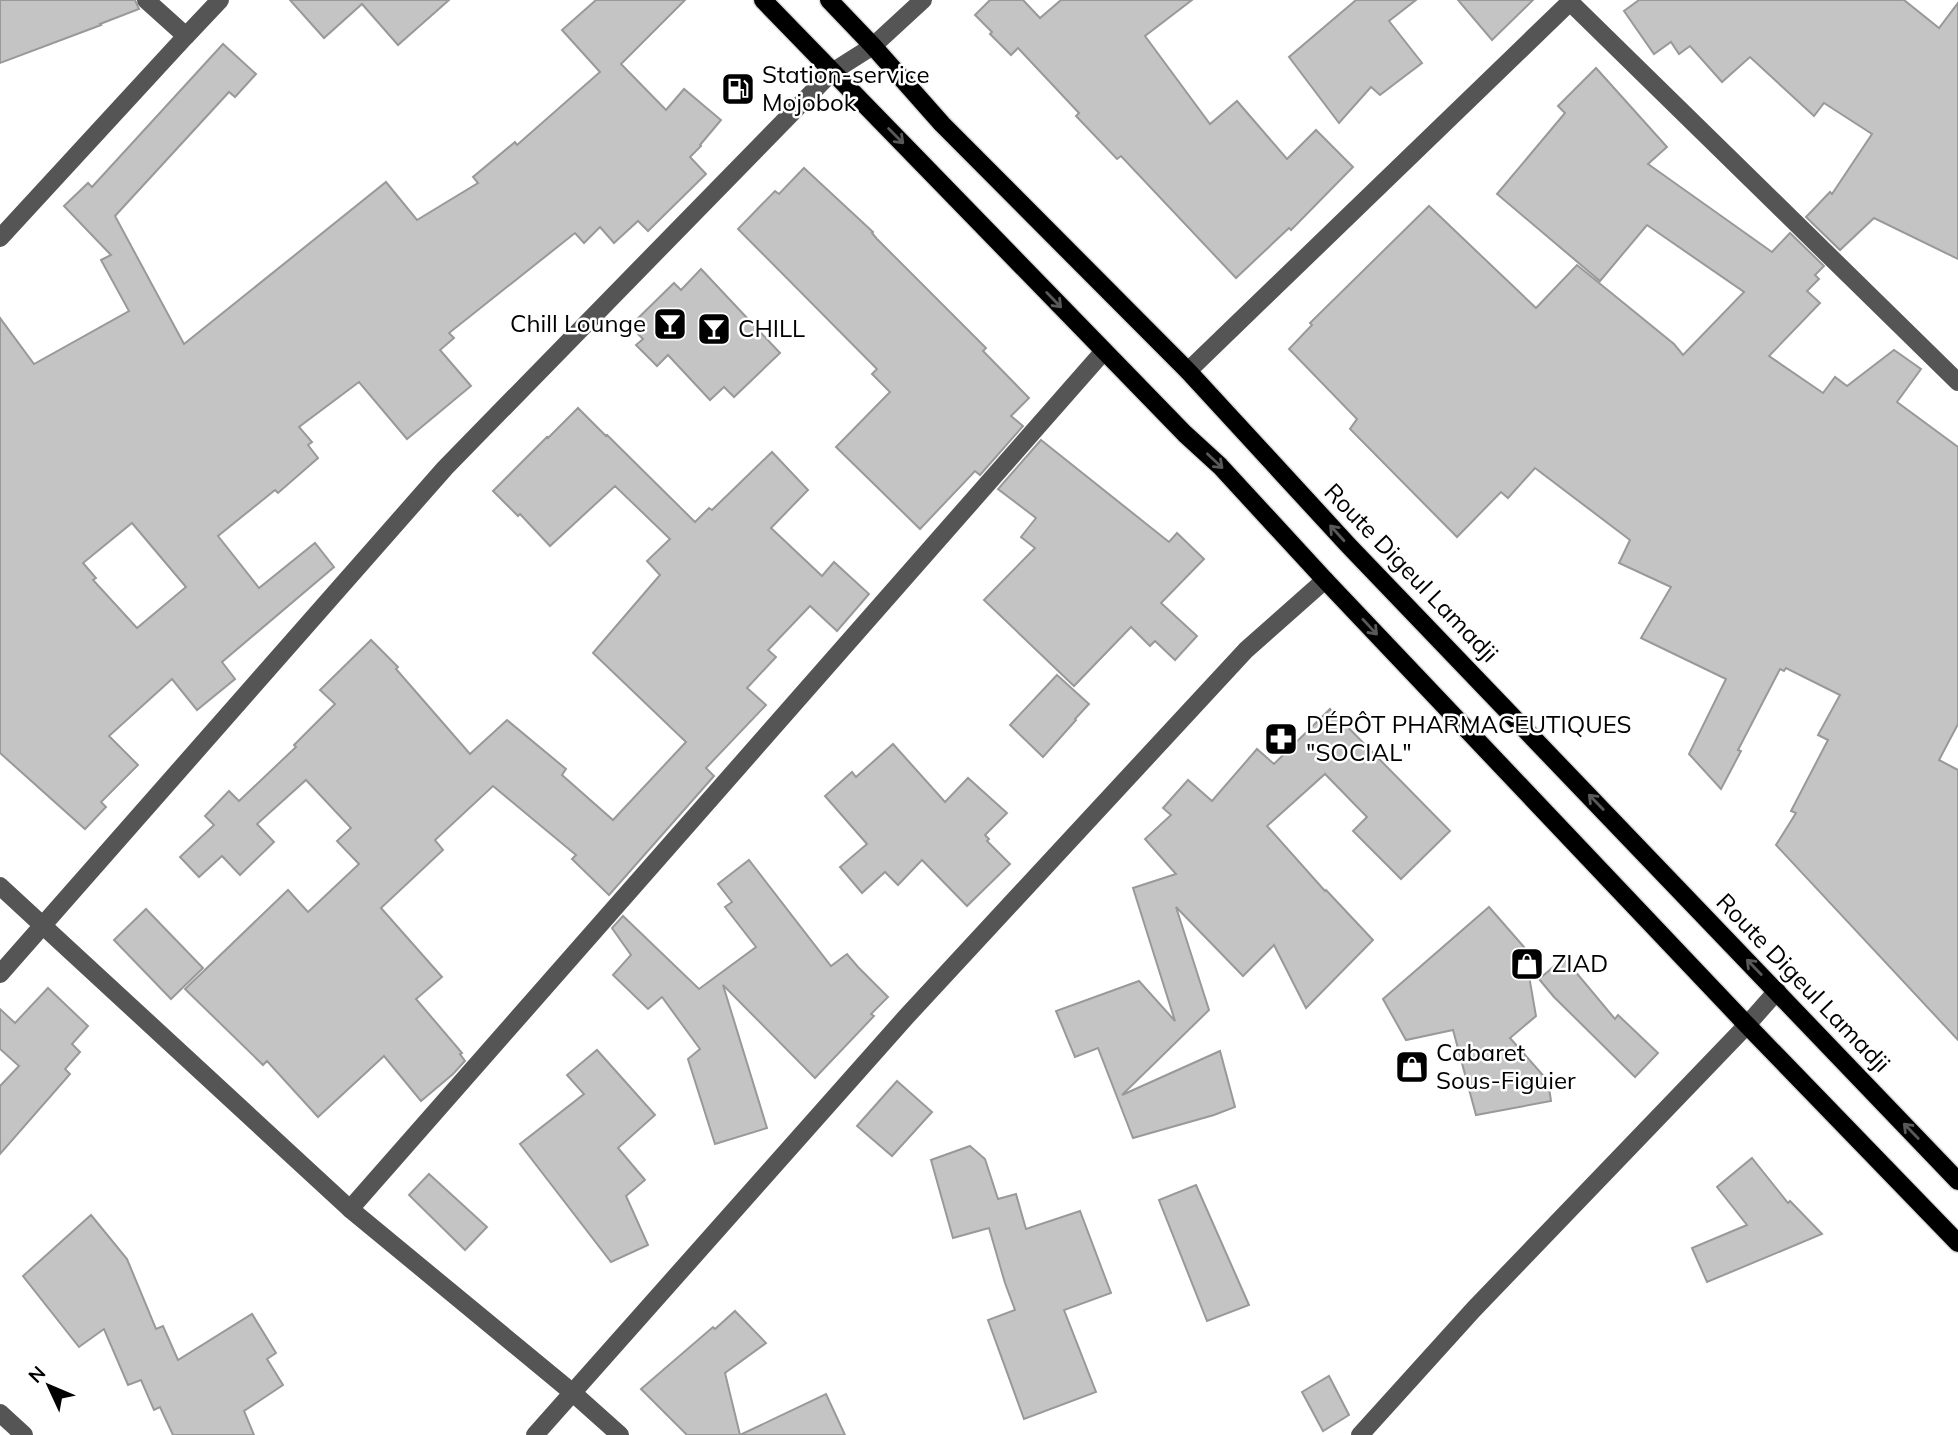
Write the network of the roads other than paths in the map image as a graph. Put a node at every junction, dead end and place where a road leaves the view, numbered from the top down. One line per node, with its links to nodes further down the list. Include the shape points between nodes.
1 (146, 0): 7 (street)
2 (220, 0): 7 (street)
3 (762, 0): 9 (main road)
4 (829, 0): 8 (main road, Route Digeul Lamadji)
5 (923, 0): 8 (street)
6 (1571, 1): 12 (street); 13 (street)
7 (186, 36): 10 (street)
8 (873, 46): 9 (street); 12 (main road, Route Digeul Lamadji, via 942,124)
9 (832, 72): 11 (main road, one-way to 11); 16 (street, via 445,468)
10 (0, 238)
11 (1104, 351): 14 (main road, one-way to 14, via 1220,466); 21 (street)
12 (1188, 370): 18 (main road, Route Digeul Lamadji, one-way to 12, via 1349,546)
13 (1958, 382)
14 (1325, 580): 19 (main road, one-way to 19); 23 (street, via 1246,650 972,946)
15 (0, 886): 16 (street)
16 (43, 926): 17 (street); 21 (street)
17 (0, 974)
18 (1777, 991): 19 (street); 20 (main road, Route Digeul Lamadji, one-way to 18)
19 (1747, 1026): 22 (main road); 28 (street, via 1474,1309)
20 (1958, 1181)
21 (349, 1209): 23 (street)
22 (1958, 1243)
23 (573, 1393): 26 (street); 27 (street)
24 (0, 1413): 25 (street)
25 (24, 1435)
26 (534, 1435)
27 (620, 1435)
28 (1360, 1435)

